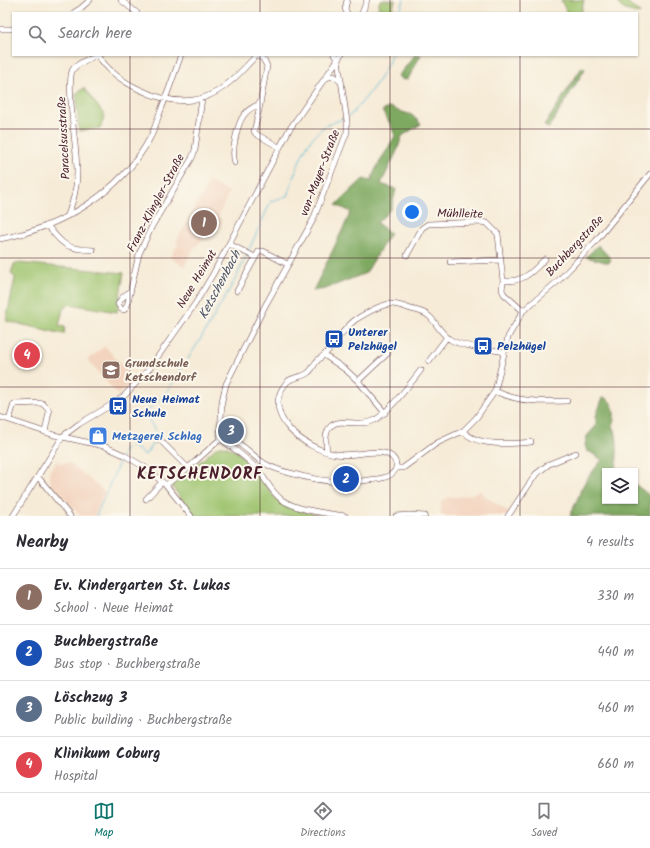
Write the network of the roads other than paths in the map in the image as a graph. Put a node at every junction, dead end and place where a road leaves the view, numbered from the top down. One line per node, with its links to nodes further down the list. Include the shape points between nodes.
1 (90, 0): 5 (street)
2 (121, 0): 6 (street)
3 (346, 0): 7 (street)
4 (367, 0): 8 (street)
5 (75, 12)
6 (136, 12)
7 (346, 12)
8 (362, 12)
9 (12, 28): 10 (street)
10 (0, 29)
11 (95, 56): 25 (street, Paracelsusstraße, via 77,65 71,76 77,172)
12 (98, 56): 20 (street, via 102,63 124,81)
13 (181, 56): 20 (street)
14 (256, 56): 19 (street, via 225,86)
15 (258, 56): 21 (street, via 267,66)
16 (339, 58): 17 (street, Neue Heimat); 18 (street, von-Mayer-Straße)
17 (325, 78): 18 (street, via 334,76); 22 (street, Neue Heimat)
18 (341, 83): 37 (street, von-Mayer-Straße, via 347,132 313,220)
19 (202, 98): 20 (street); 40 (street, Franz-Klingler-Straße, via 192,158 152,226 139,254)
20 (166, 99): 26 (street, via 151,137 135,162 112,186)
21 (259, 104): 22 (street, via 254,131); 23 (street, via 247,111 240,122 236,135)
22 (279, 147): 30 (street, Neue Heimat)
23 (235, 163)
24 (650, 174): 41 (street, Buchbergstraße, via 596,241 558,281)
25 (74, 199): 26 (street); 27 (street, Paracelsusstraße)
26 (82, 208): 27 (street)
27 (68, 216): 28 (street)
28 (47, 225): 29 (street); 31 (street, via 69,247)
29 (0, 238)
30 (229, 244): 33 (street); 54 (street, Neue Heimat, via 195,304 143,376 116,402)
31 (93, 250)
32 (407, 255): 35 (street, Mühlleite, via 422,228 428,224 480,222 487,224 498,234)
33 (253, 256): 37 (street, via 261,250); 39 (street)
34 (545, 259): 38 (street, via 523,278)
35 (501, 260): 36 (street); 38 (street, Mühlleite)
36 (450, 262)
37 (287, 264): 59 (street, von-Mayer-Straße, via 226,384 222,401)
38 (503, 281): 41 (street, Mühlleite, via 504,294)
39 (236, 291)
40 (129, 292)
41 (523, 311): 43 (street, Buchbergstraße, via 510,333)
42 (447, 337): 43 (street, via 454,342); 45 (street, via 423,312 390,304 355,321); 46 (street)
43 (504, 352): 49 (street, Buchbergstraße)
44 (388, 353): 48 (street)
45 (324, 355): 48 (street); 62 (street, via 306,375 287,382 278,409 281,418 296,434 313,448)
46 (429, 361)
47 (421, 370): 51 (street)
48 (358, 381): 51 (street)
49 (495, 391): 50 (street, via 529,400); 55 (street, Buchbergstraße, via 476,418)
50 (567, 401)
51 (385, 413): 62 (street, via 367,423 332,424 328,430)
52 (0, 417): 53 (street)
53 (9, 420): 56 (street); 56 (street, via 14,404 42,403 49,412)
54 (74, 427): 57 (street, Neue Heimat); 60 (street)
55 (463, 431): 61 (street, via 472,438 497,443); 65 (street, Buchbergstraße, via 438,443 403,468)
56 (45, 432): 57 (street)
57 (63, 436): 60 (street); 66 (street, Neue Heimat)
58 (158, 438): 64 (street)
59 (221, 439): 64 (street); 65 (street, Buchbergstraße, via 234,440 272,467 314,480 339,483 362,481 388,476); 72 (street, via 249,461 272,491 284,501 319,512)
60 (77, 440): 67 (street, via 104,446 122,454 146,468)
61 (531, 442)
62 (327, 452): 65 (street, via 347,455 382,453 392,457 396,462)
63 (576, 453): 75 (street, via 549,464 536,474)
64 (188, 468): 67 (street)
65 (396, 468)
66 (38, 477): 69 (street, Neue Heimat); 70 (street)
67 (164, 483): 68 (street); 71 (street)
68 (146, 499)
69 (13, 516)
70 (70, 516)
71 (191, 516)
72 (346, 516)
73 (396, 516): 74 (street)
74 (425, 516)
75 (508, 516)

